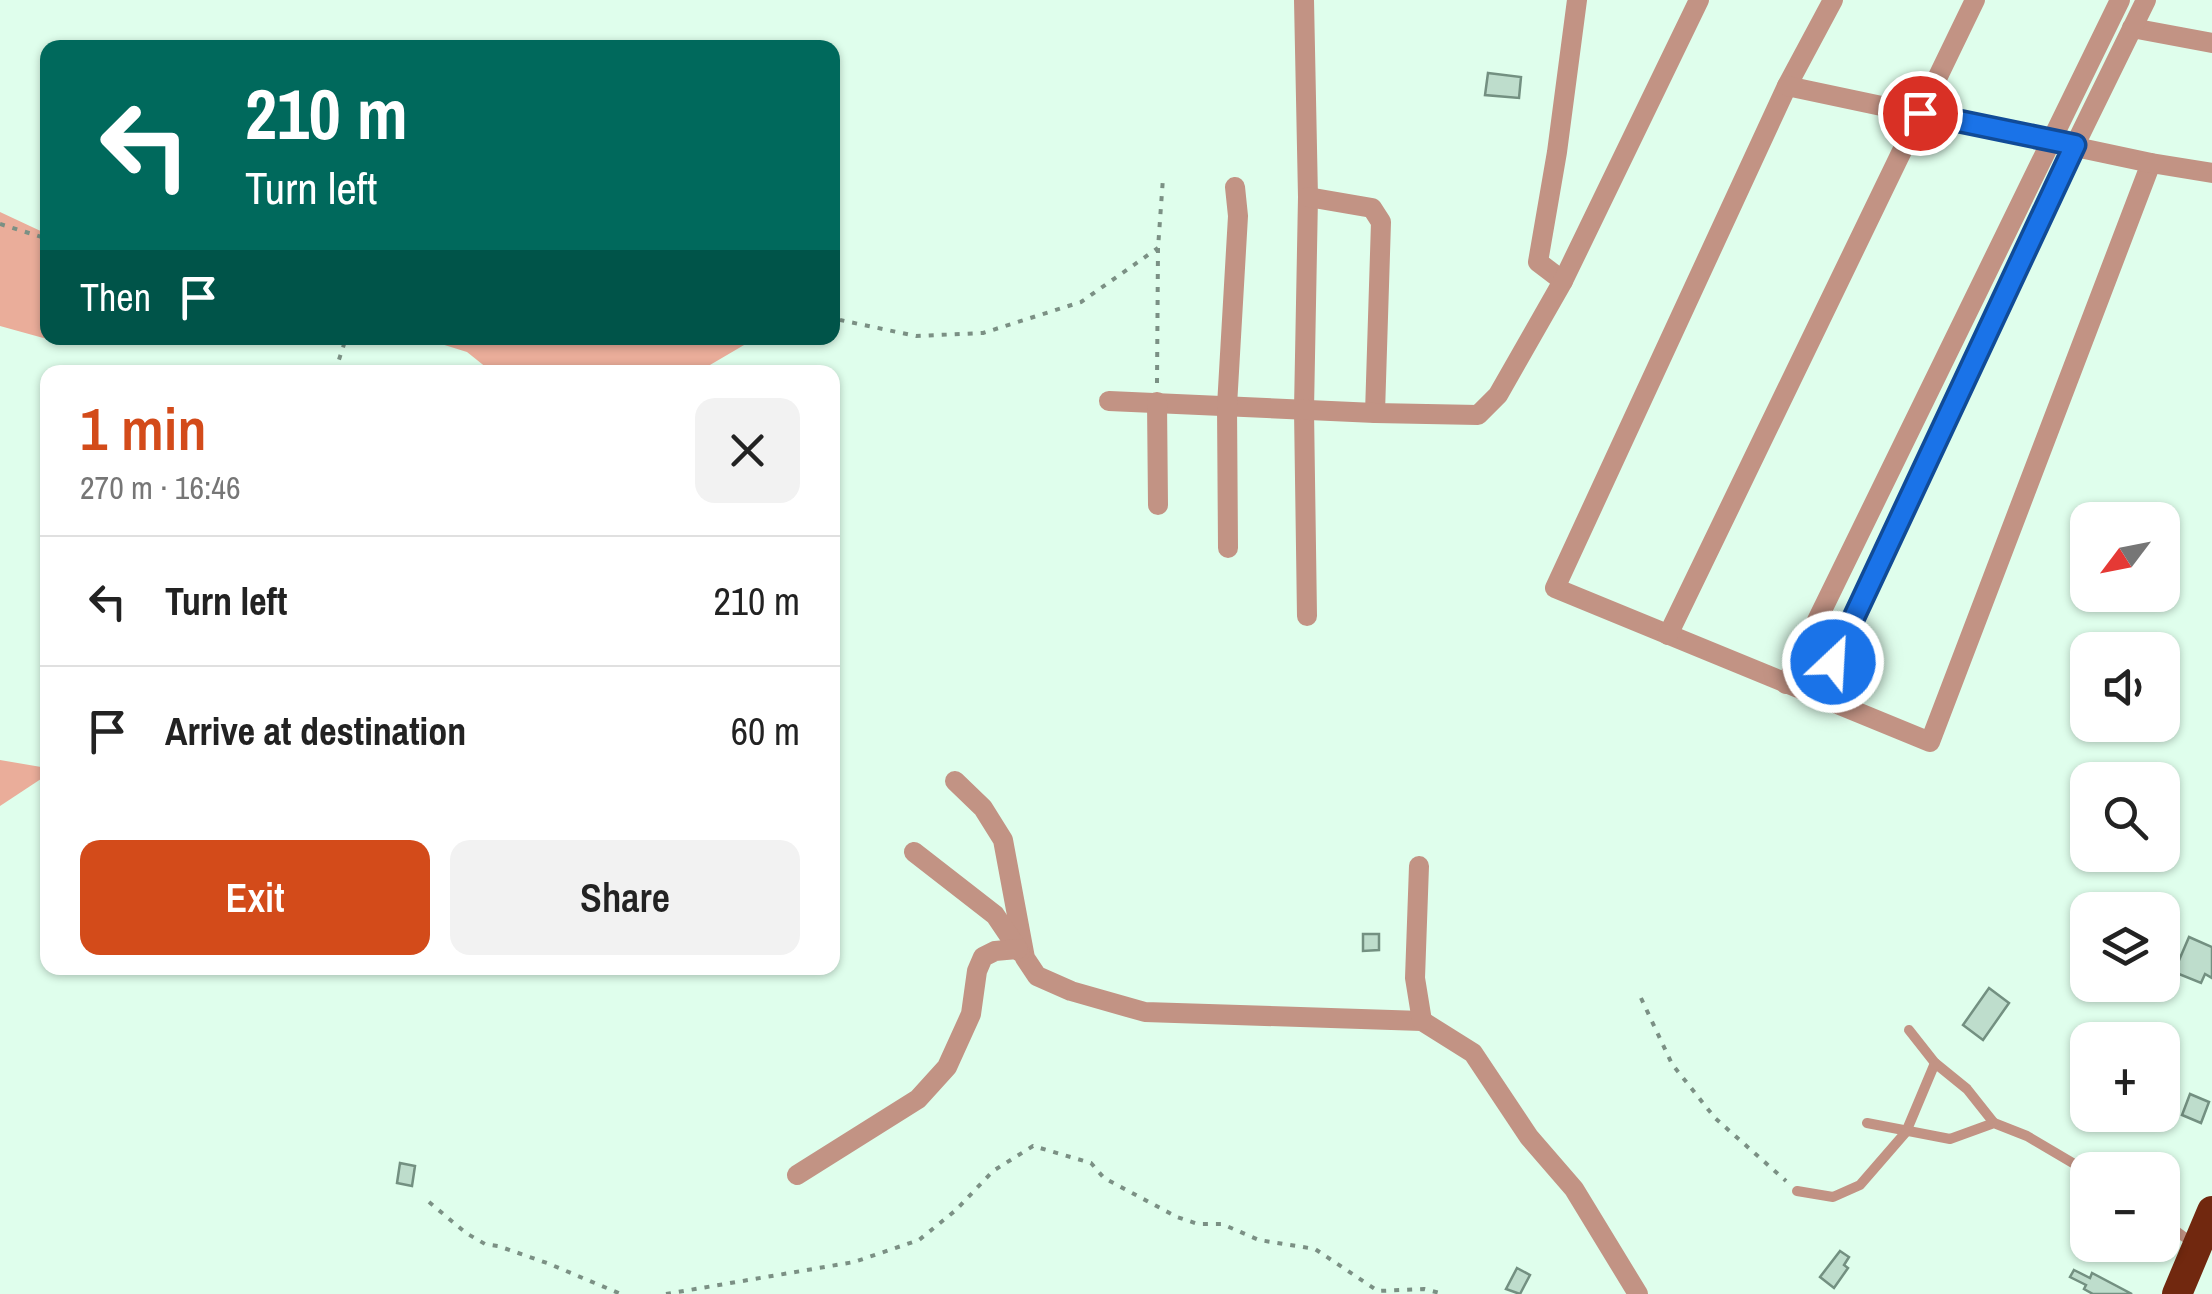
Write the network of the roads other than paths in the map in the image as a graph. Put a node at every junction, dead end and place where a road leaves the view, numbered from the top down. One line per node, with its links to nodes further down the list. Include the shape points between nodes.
1 (1304, 0): 17 (street)
2 (1577, 0): 18 (street, via 1538,262)
3 (1699, 0): 18 (street)
4 (1833, 0): 10 (street)
5 (1974, 0): 11 (street)
6 (2120, 0): 12 (street)
7 (2146, 0): 8 (street)
8 (2132, 28): 9 (street); 13 (street)
9 (2212, 42)
10 (1787, 86): 11 (street); 27 (street, via 1555,588)
11 (1920, 113): 12 (street); 27 (street)
12 (2050, 140): 13 (street); 28 (street)
13 (2075, 145): 14 (street); 29 (street)
14 (2151, 162): 15 (street); 29 (street, via 1930,742)
15 (2212, 173)
16 (1235, 187): 21 (street)
17 (1308, 197): 22 (street); 23 (street, via 1372,208 1381,222)
18 (1563, 281): 23 (street, via 1498,395 1478,415)
19 (1109, 401): 20 (street)
20 (1157, 402): 21 (street); 24 (street)
21 (1227, 406): 22 (street); 25 (street)
22 (1304, 410): 23 (street); 26 (street)
23 (1375, 413)
24 (1158, 504)
25 (1228, 548)
26 (1307, 616)
27 (1668, 636): 28 (street)
28 (1786, 684): 29 (street)
29 (1817, 696)
30 (955, 781): 33 (street, via 1003,840)
31 (914, 852): 33 (street, via 995,915)
32 (1419, 866): 34 (street, via 1415,978)
33 (1021, 953): 34 (street, via 1037,976 1145,1012); 41 (street, via 996,950 983,958 971,1014 946,1068 918,1099)
34 (1422, 1021): 46 (street, via 1473,1054 1574,1189)
35 (1909, 1030): 36 (lane)
36 (1935, 1063): 38 (lane); 39 (lane)
37 (1866, 1122): 39 (lane)
38 (1994, 1122): 39 (lane, via 1950,1139); 40 (lane)
39 (1906, 1132): 42 (lane, via 1860,1184 1833,1197)
40 (2070, 1161)
41 (797, 1175)
42 (1797, 1191)
43 (2212, 1212): 45 (highway)
44 (2180, 1233): 45 (lane)
45 (2205, 1250): 47 (highway)
46 (1638, 1294)
47 (2177, 1294)

